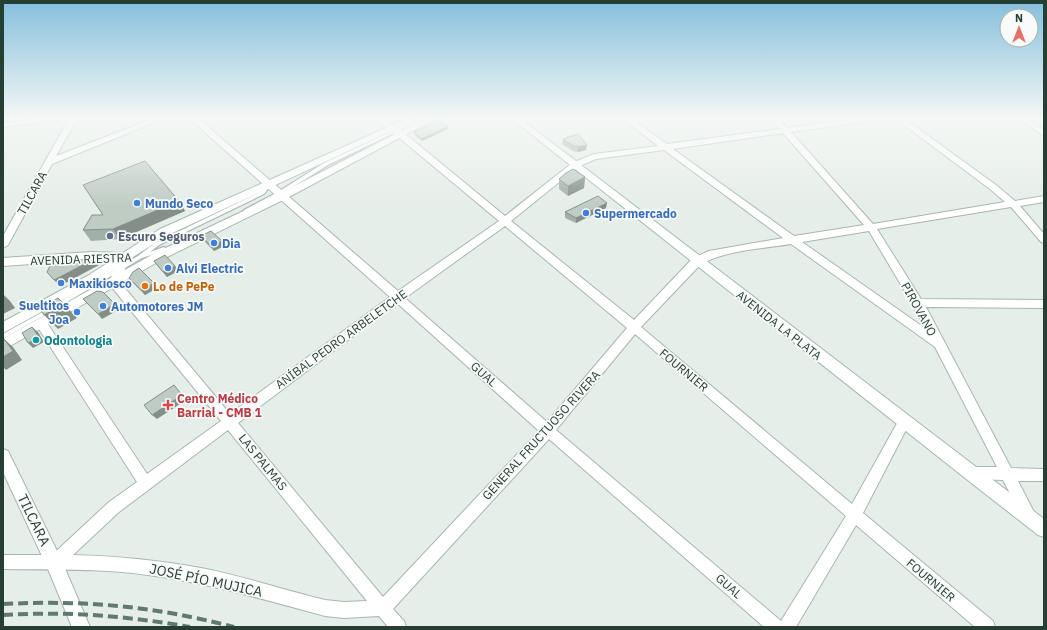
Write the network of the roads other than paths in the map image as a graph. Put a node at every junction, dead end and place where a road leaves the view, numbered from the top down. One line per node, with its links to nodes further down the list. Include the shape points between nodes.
1 (57, 148): 12 (street, TILCARA)
2 (84, 148): 12 (street)
3 (228, 148): 14 (street, GUAL)
4 (355, 148): 14 (main road)
5 (365, 148): 15 (main road)
6 (417, 148): 18 (street, FOURNIER)
7 (554, 148): 13 (main road, AVENIDA LA PLATA)
8 (653, 148): 13 (street, ANÍBAL PEDRO ARBELETCHE, via 594,157)
9 (665, 148): 20 (street)
10 (801, 148): 19 (street, PIROVANO)
11 (940, 148): 17 (street)
12 (50, 162): 22 (street, TILCARA)
13 (575, 165): 18 (street, ANÍBAL PEDRO ARBELETCHE); 26 (main road, AVENIDA LA PLATA)
14 (270, 184): 15 (street, GUAL); 24 (main road, via 164,232); 25 (lane, via 262,193 157,244)
15 (282, 195): 23 (main road); 25 (lane, via 168,248); 29 (street, GUAL)
16 (1044, 199): 17 (street)
17 (1013, 204): 19 (street); 21 (street)
18 (505, 221): 29 (street, ANÍBAL PEDRO ARBELETCHE); 33 (street, FOURNIER)
19 (870, 227): 20 (street); 30 (street, PIROVANO)
20 (791, 239): 26 (street, via 724,251); 37 (street)
21 (1044, 240)
22 (3, 245)
23 (159, 256): 25 (main road, AVENIDA RIESTRA); 28 (main road)
24 (126, 257): 25 (main road, AVENIDA RIESTRA); 27 (main road, AVENIDA RIESTRA, via 91,256); 28 (street); 34 (main road)
25 (140, 258): 28 (lane)
26 (697, 261): 33 (street, GENERAL FRUCTUOSO RIVERA); 39 (main road, AVENIDA LA PLATA)
27 (3, 262)
28 (116, 276): 32 (main road); 35 (lane); 38 (street, LAS PALMAS)
29 (398, 297): 38 (street, ANÍBAL PEDRO ARBELETCHE); 40 (street, GUAL)
30 (918, 303): 31 (street); 37 (street, PIROVANO)
31 (1044, 304)
32 (42, 323): 36 (main road); 45 (street)
33 (634, 327): 40 (street, GENERAL FRUCTUOSO RIVERA); 46 (street, FOURNIER)
34 (3, 328)
35 (3, 337)
36 (3, 345)
37 (939, 345): 43 (street, PIROVANO)
38 (230, 421): 45 (street, ANÍBAL PEDRO ARBELETCHE); 51 (street, LAS PALMAS)
39 (904, 422): 42 (main road, AVENIDA LA PLATA); 46 (street)
40 (548, 430): 51 (street, GENERAL FRUCTUOSO RIVERA); 54 (street, GUAL)
41 (3, 456): 50 (main road, TILCARA)
42 (970, 473): 43 (street); 47 (main road, AVENIDA LA PLATA)
43 (1008, 474): 44 (street); 47 (street, PIROVANO, via 1017,496)
44 (1044, 475)
45 (146, 484): 50 (street, ANÍBAL PEDRO ARBELETCHE, via 110,511)
46 (854, 515): 55 (street); 56 (street, FOURNIER)
47 (1032, 519): 48 (main road, AVENIDA LA PLATA)
48 (1044, 529)
49 (3, 562): 50 (street, JOSÉ PÍO MUJICA)
50 (54, 563): 51 (street, JOSÉ PÍO MUJICA, via 147,567 202,576 325,608); 52 (main road, TILCARA)
51 (383, 608): 53 (street, LAS PALMAS)
52 (81, 627)
53 (398, 627)
54 (776, 627)
55 (786, 627)
56 (987, 627)

